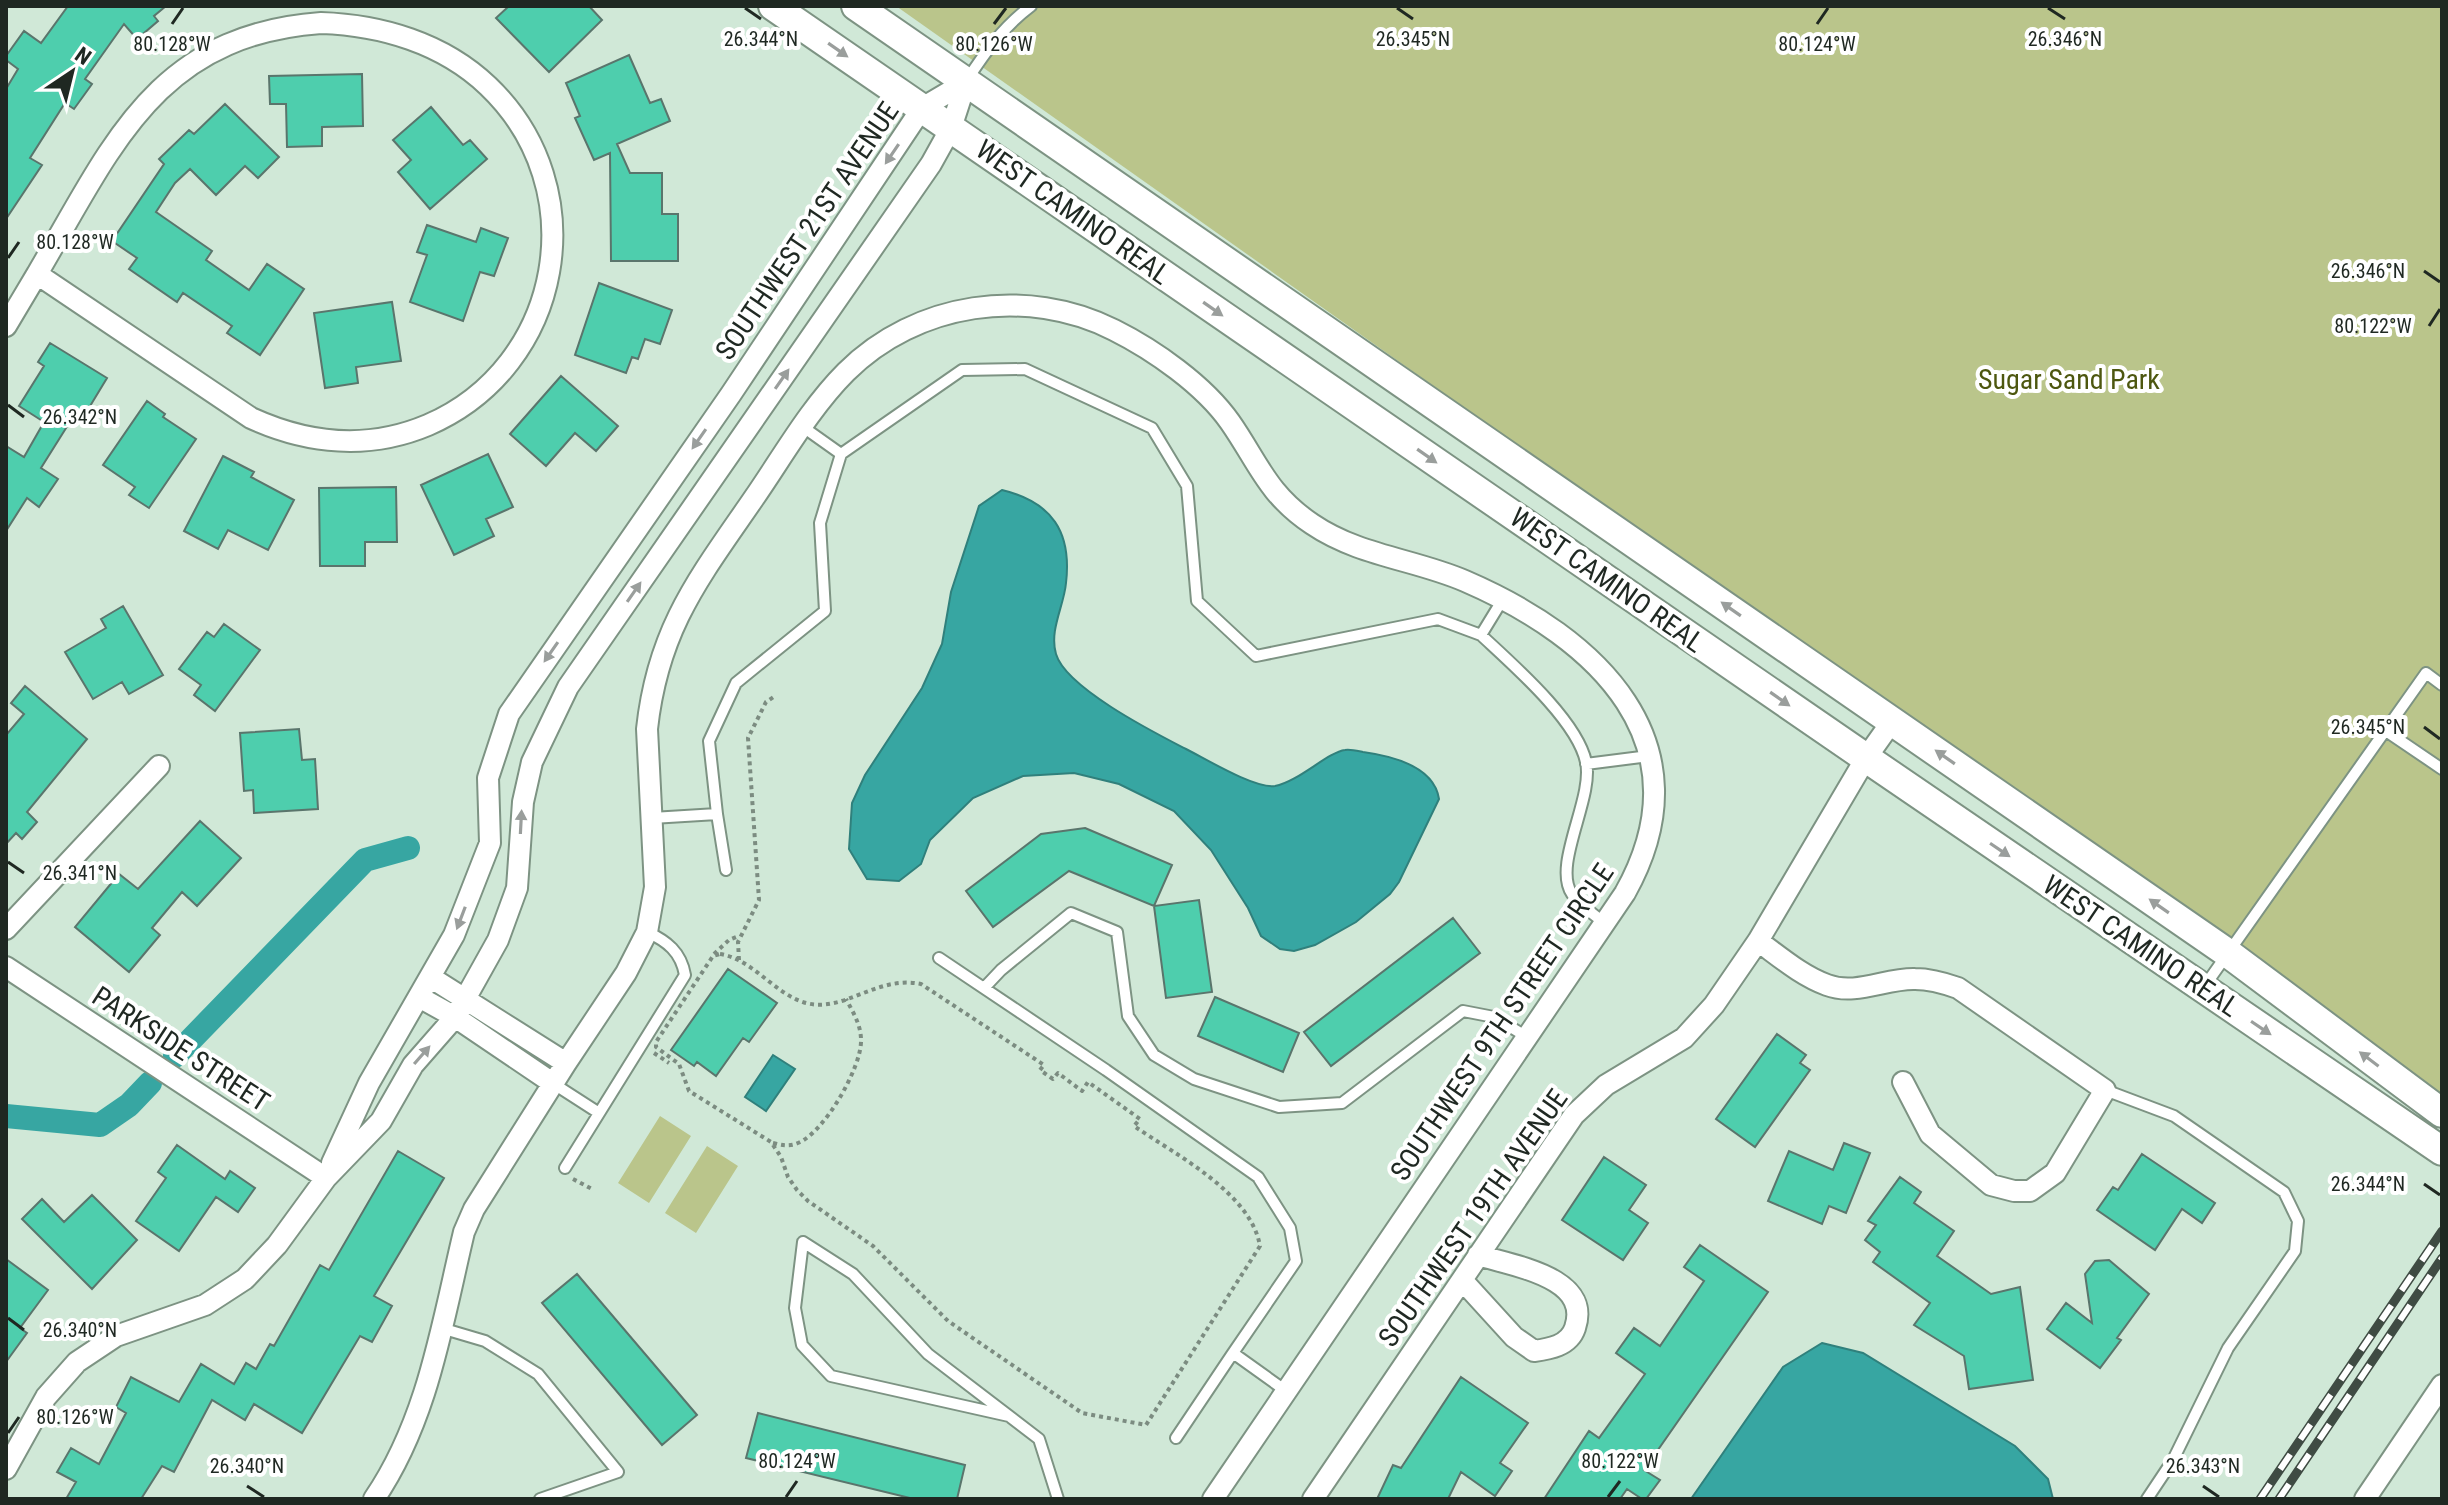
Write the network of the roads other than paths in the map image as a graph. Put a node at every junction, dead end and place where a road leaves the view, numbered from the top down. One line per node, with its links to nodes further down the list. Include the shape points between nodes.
1 (773, 6): 5 (street, WEST CAMINO REAL, one-way to 5)
2 (856, 6): 4 (street, WEST CAMINO REAL)
3 (1031, 6): 4 (lane, via 993,40)
4 (966, 82): 5 (street, SOUTHWEST 21ST AVENUE); 6 (street, SOUTHWEST 21ST AVENUE); 14 (street, WEST CAMINO REAL, one-way to 4)
5 (922, 108): 6 (street, WEST CAMINO REAL); 31 (street, SOUTHWEST 21ST AVENUE, one-way to 31, via 509,714 488,778 490,843 454,935)
6 (951, 128): 17 (street, WEST CAMINO REAL, one-way to 17); 35 (street, SOUTHWEST 21ST AVENUE, one-way to 6, via 498,940 517,888 523,802 532,762 568,687)
7 (37, 274): 7 (street, via 251,418 309,438 371,440 441,419 500,374 539,312 551,264 552,215 541,167 519,123 468,69 387,32 343,24 298,25 254,34 213,51 158,89 116,141); 8 (street)
8 (6, 326)
9 (803, 427): 10 (lane); 11 (street, SOUTHWEST 9TH STREET CIRCLE, via 848,370 920,322 962,309 1005,305 1070,313 1124,335 1199,387 1230,422 1271,487 1307,521 1350,546 1462,579); 22 (street, SOUTHWEST 9TH STREET CIRCLE, via 693,586 670,631 649,716)
10 (841, 454): 12 (lane, via 962,370 1025,369 1152,428 1187,486 1197,601 1256,656 1438,619); 21 (lane, via 820,523 825,611 736,683 709,741)
11 (1503, 599): 12 (lane); 16 (street, SOUTHWEST 9TH STREET CIRCLE, via 1576,647 1610,678 1636,716)
12 (1481, 635): 18 (lane, via 1539,689 1580,745)
13 (2442, 685): 15 (lane, via 2426,673)
14 (1893, 720): 17 (street, SOUTHWEST 19TH AVENUE); 28 (street, WEST CAMINO REAL, one-way to 14)
15 (2386, 731): 20 (lane); 28 (lane)
16 (1649, 756): 18 (lane); 24 (street, SOUTHWEST 9TH STREET CIRCLE, via 1653,806 1645,851)
17 (1866, 758): 27 (street, SOUTHWEST 19TH AVENUE); 33 (street, WEST CAMINO REAL, one-way to 33)
18 (1586, 764): 24 (lane, via 1585,791 1566,869 1571,893)
19 (159, 766): 25 (street)
20 (2442, 769)
21 (717, 814): 22 (lane); 23 (lane)
22 (652, 818): 26 (street, SOUTHWEST 9TH STREET CIRCLE, via 655,887)
23 (726, 870)
24 (1604, 923): 37 (street, SOUTHWEST 9TH STREET CIRCLE)
25 (6, 929)
26 (647, 932): 38 (street, SOUTHWEST 9TH STREET CIRCLE); 42 (lane, via 666,940 685,975)
27 (1758, 941): 41 (street, via 1829,986 1854,989 1913,979 1958,988); 47 (street, SOUTHWEST 19TH AVENUE, via 1684,1038 1606,1085 1574,1115)
28 (2229, 954): 33 (lane); 43 (street, WEST CAMINO REAL, one-way to 28)
29 (939, 958): 32 (lane)
30 (6, 967): 46 (street, PARKSIDE STREET)
31 (430, 977): 34 (street, SOUTHWEST 21ST AVENUE); 35 (street)
32 (984, 988): 37 (lane, via 1071,913 1117,932 1128,1016 1154,1055 1194,1079 1279,1107 1342,1103 1463,1011 1494,1017); 50 (lane, via 1258,1177 1290,1228 1296,1261)
33 (2202, 989): 44 (street, WEST CAMINO REAL, one-way to 44)
34 (419, 997): 36 (street); 46 (street, SOUTHWEST 21ST AVENUE, via 368,1085)
35 (465, 999): 36 (street, SOUTHWEST 21ST AVENUE); 38 (street)
36 (455, 1017): 40 (street); 46 (street, SOUTHWEST 21ST AVENUE, one-way to 36, via 381,1121 413,1065)
37 (1527, 1037): 52 (street, SOUTHWEST 9TH STREET CIRCLE)
38 (566, 1063): 40 (street, SOUTHWEST 9TH STREET CIRCLE)
39 (1903, 1082): 41 (street, via 1930,1134 1991,1185 2014,1191 2030,1191 2055,1173)
40 (554, 1084): 42 (lane); 49 (street, SOUTHWEST 9TH STREET CIRCLE, via 474,1209)
41 (2105, 1090): 61 (lane, via 2174,1116 2284,1192 2298,1221 2295,1251 2228,1348 2173,1460)
42 (599, 1113): 45 (lane)
43 (2442, 1113)
44 (2442, 1151)
45 (565, 1168)
46 (326, 1178): 55 (street, SOUTHWEST 21ST AVENUE, via 262,1263 226,1294 183,1315 116,1336 77,1362 46,1397)
47 (1478, 1255): 48 (street, SOUTHWEST 19TH AVENUE); 48 (street, via 1565,1287 1574,1297 1578,1317 1573,1334 1555,1348 1534,1351 1514,1337)
48 (1462, 1280): 60 (street, SOUTHWEST 19TH AVENUE)
49 (441, 1328): 56 (street, SOUTHWEST 9TH STREET CIRCLE, via 408,1440); 57 (lane, via 485,1341 538,1374 618,1472)
50 (1233, 1353): 52 (lane); 54 (lane)
51 (2442, 1385): 62 (street)
52 (1286, 1391): 59 (street, SOUTHWEST 9TH STREET CIRCLE)
53 (1009, 1416): 53 (lane, via 928,1354 853,1274 803,1242 795,1308 802,1345 831,1376); 58 (lane, via 1039,1439)
54 (1176, 1438)
55 (6, 1469)
56 (374, 1499)
57 (540, 1499)
58 (1058, 1499)
59 (1213, 1499)
60 (1313, 1499)
61 (2147, 1499)
62 (2365, 1499)

